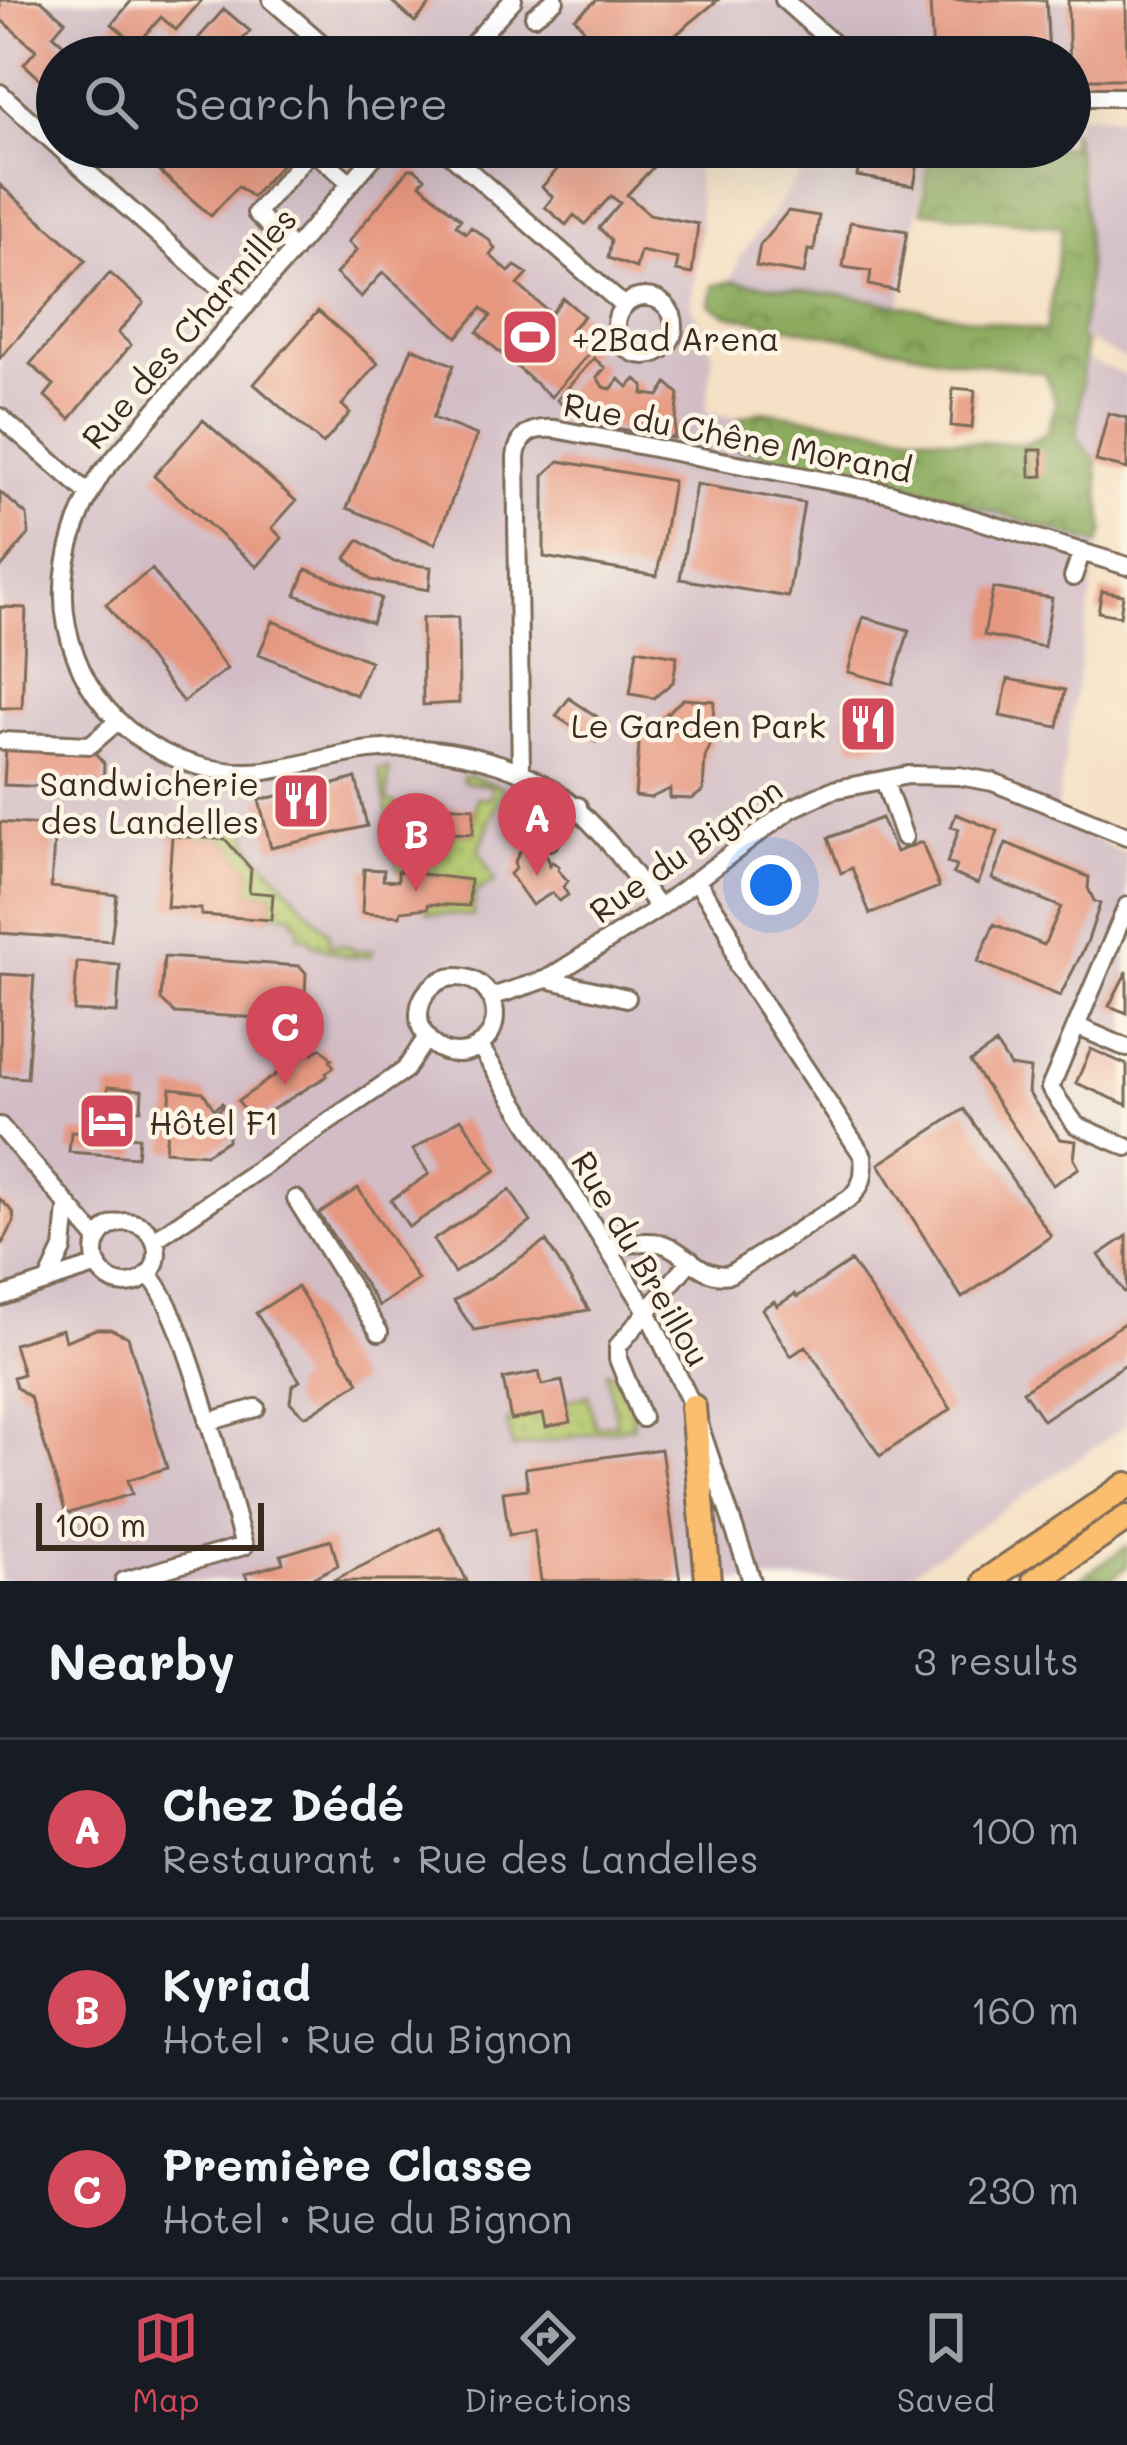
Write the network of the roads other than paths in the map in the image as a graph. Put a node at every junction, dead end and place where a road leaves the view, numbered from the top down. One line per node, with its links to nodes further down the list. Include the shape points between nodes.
1 (272, 0): 6 (street)
2 (513, 0): 7 (street)
3 (554, 0): 5 (street)
4 (784, 0): 8 (street)
5 (534, 16)
6 (314, 36)
7 (480, 36)
8 (824, 36)
9 (0, 92): 12 (street)
10 (1091, 97): 11 (street)
11 (1127, 98)
12 (36, 126)
13 (83, 168): 20 (street)
14 (296, 168): 19 (street, via 256,213)
15 (333, 168): 18 (street)
16 (364, 168): 18 (street, Rue des Charmilles)
17 (466, 168): 21 (street)
18 (351, 183): 19 (street, Rue des Charmilles)
19 (294, 250): 20 (street, Rue des Charmilles)
20 (246, 306): 23 (street, Rue des Charmilles)
21 (624, 306)
22 (0, 417): 23 (street)
23 (88, 494): 27 (street, Rue des Charmilles, via 68,551 65,615 81,669)
24 (1082, 551): 25 (street, Rue du Chêne Morand); 26 (street); 29 (street, Rue du Chêne Morand, via 889,493 533,430 517,457)
25 (1127, 566)
26 (1073, 577)
27 (118, 721): 28 (street, via 90,745); 29 (street, via 175,759 224,771 420,748)
28 (3, 741)
29 (521, 771): 31 (street)
30 (884, 779): 32 (street, Rue du Bignon, via 927,773 993,782); 33 (street); 35 (street, Rue du Bignon, via 790,809)
31 (578, 806): 34 (street); 37 (street)
32 (1127, 836)
33 (904, 837)
34 (550, 841)
35 (696, 880): 37 (street, Rue du Bignon); 53 (street, via 728,929 735,961 863,1156 865,1172 861,1186 825,1217 730,1274 711,1275)
36 (1127, 906): 38 (street)
37 (659, 908): 39 (street, Rue du Bignon)
38 (1119, 947): 42 (street)
39 (547, 979): 40 (street, Rue du Bignon); 41 (street)
40 (491, 998): 43 (street, via 465,978 443,979 421,1004); 44 (street, via 492,1028)
41 (627, 998)
42 (1076, 1026): 45 (street); 47 (street, via 1050,1088 1076,1125)
43 (427, 1037): 44 (street, via 446,1051); 51 (street, via 405,1070)
44 (479, 1045): 52 (street, Rue du Breillou)
45 (1127, 1048)
46 (0, 1126): 49 (street)
47 (1127, 1147)
48 (296, 1199): 59 (street)
49 (67, 1208): 50 (street); 56 (street, via 63,1250)
50 (98, 1240): 51 (street, via 112,1225 131,1222); 54 (street)
51 (154, 1240): 55 (street, via 157,1258)
52 (609, 1249): 53 (street, via 652,1242); 58 (street, Rue du Breillou)
53 (691, 1260): 58 (street)
54 (98, 1265): 55 (street, via 121,1283); 56 (street)
55 (148, 1274): 63 (street, via 168,1300)
56 (48, 1281): 57 (street)
57 (0, 1297)
58 (647, 1311): 60 (street, Rue du Breillou); 62 (street, via 618,1346)
59 (380, 1332)
60 (693, 1407): 67 (highway); 68 (street, Rue du Breillou)
61 (256, 1408): 63 (street)
62 (642, 1418)
63 (208, 1422): 66 (street, via 244,1546)
64 (1127, 1485): 69 (highway)
65 (1127, 1518): 70 (highway)
66 (124, 1581)
67 (708, 1581)
68 (752, 1581)
69 (986, 1581)
70 (1034, 1581)

